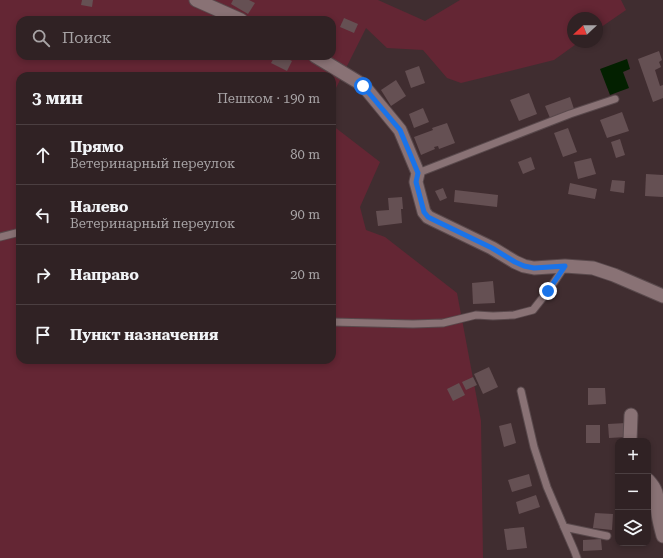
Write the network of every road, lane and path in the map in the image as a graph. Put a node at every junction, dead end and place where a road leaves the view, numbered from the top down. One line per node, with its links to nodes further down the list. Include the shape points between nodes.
1 (196, 0): 2 (street)
2 (232, 16)
3 (321, 60): 5 (street, via 363,86 400,130)
4 (615, 99): 5 (lane)
5 (418, 173): 8 (street, via 416,182 424,212 428,217 524,266)
6 (16, 233): 7 (lane)
7 (0, 237)
8 (565, 266): 9 (street, via 593,268); 10 (lane, via 533,310 514,315 476,315 443,323)
9 (663, 296)
10 (336, 322)
11 (521, 391): 15 (lane, via 534,447 547,487)
12 (631, 415): 13 (street)
13 (630, 438)
14 (651, 484): 17 (street, via 656,491)
15 (564, 526): 16 (lane); 18 (lane)
16 (607, 536)
17 (663, 536)
18 (577, 558)

